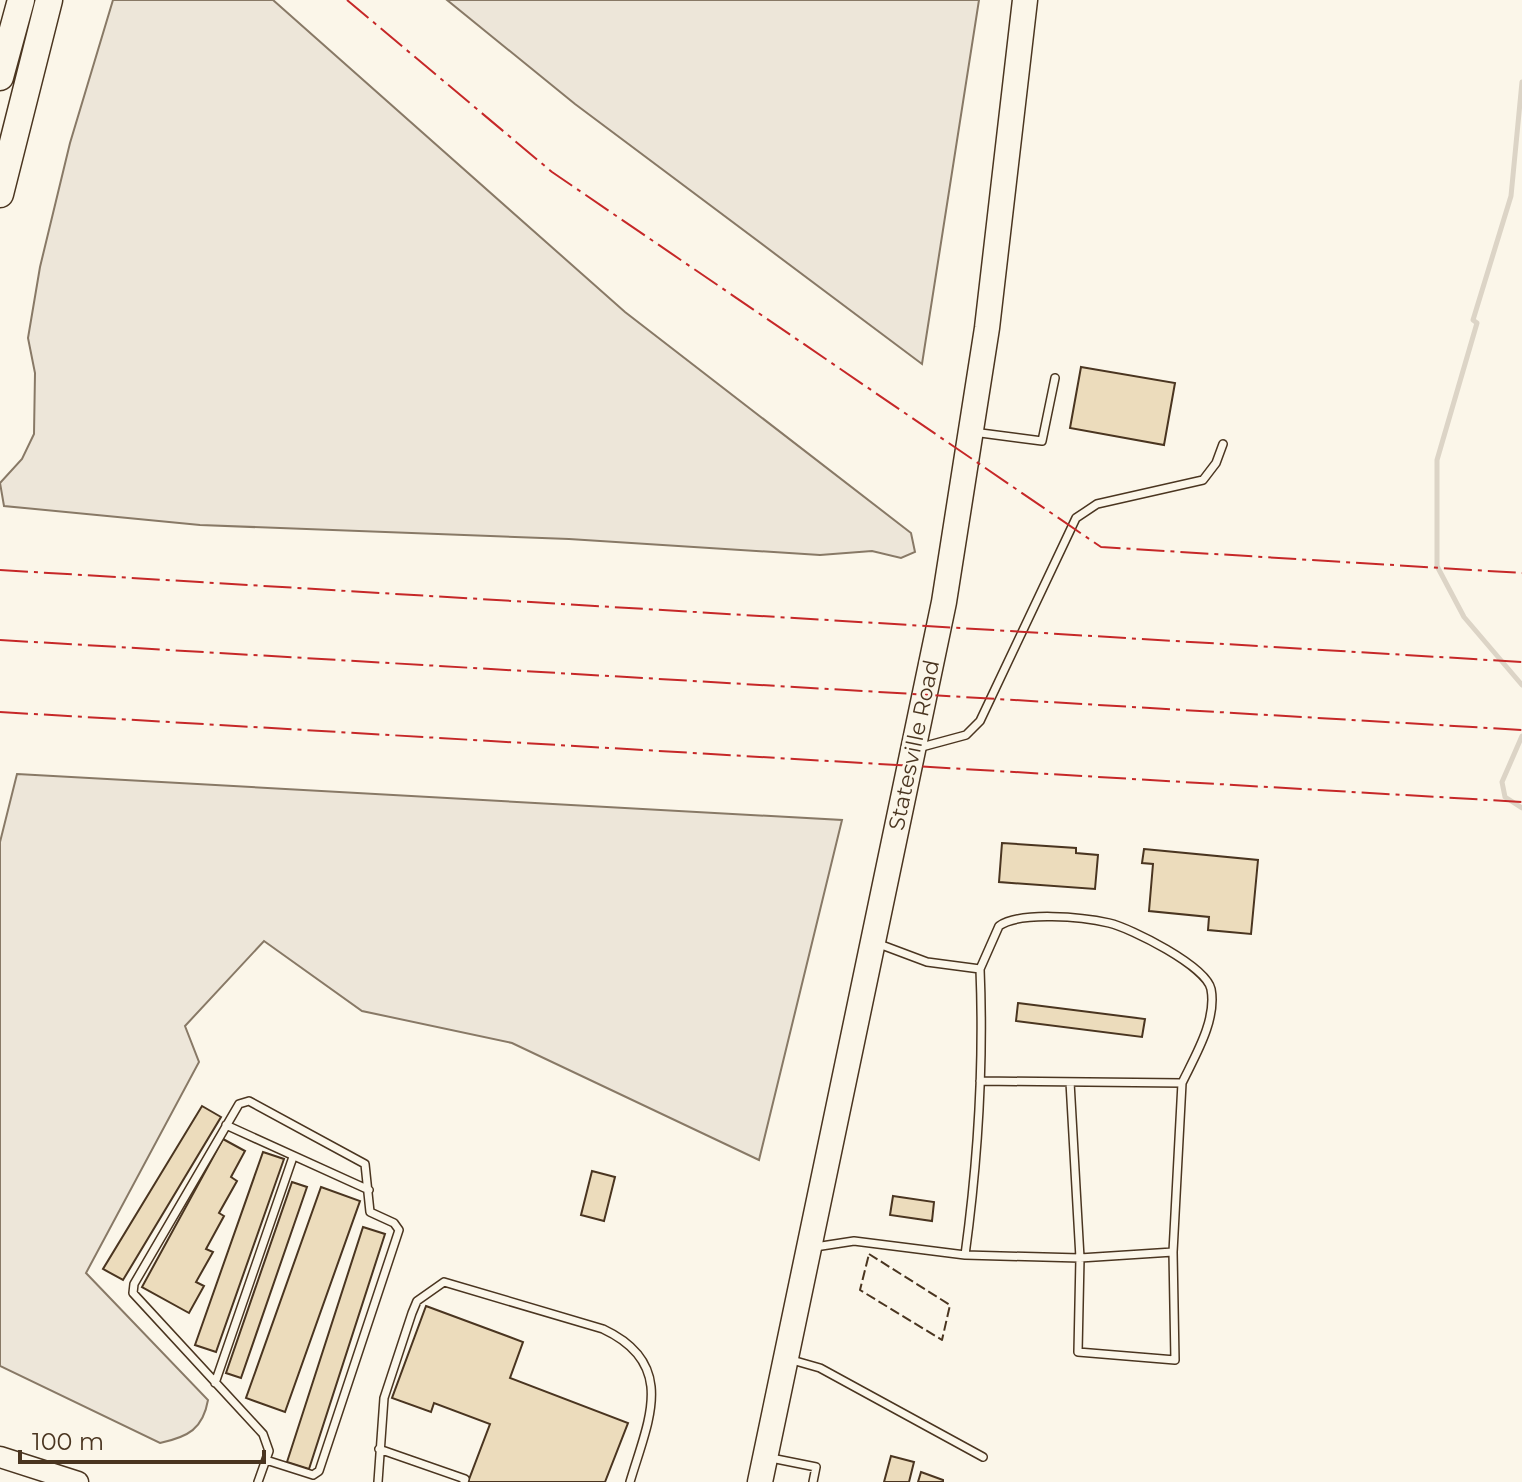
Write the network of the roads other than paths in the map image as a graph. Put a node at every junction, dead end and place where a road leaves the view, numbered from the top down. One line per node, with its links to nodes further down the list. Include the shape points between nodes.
1 (21, 0): 4 (highway)
2 (49, 0): 5 (highway)
3 (1025, 0): 7 (main road, Statesville Road)
4 (0, 77)
5 (0, 194)
6 (1055, 378): 7 (lane, via 1042,441)
7 (971, 431): 9 (main road, Statesville Road, via 944,602)
8 (1223, 444): 9 (lane, via 1203,480 1097,504 1076,518 980,721 966,735)
9 (913, 749): 10 (main road, Statesville Road)
10 (873, 942): 11 (lane, via 927,962); 18 (main road, Statesville Road)
11 (980, 969): 12 (lane); 14 (lane, via 999,926 1024,916 1110,923 1185,960 1211,989 1204,1039)
12 (980, 1081): 13 (lane); 20 (lane)
13 (1070, 1082): 14 (lane); 21 (lane)
14 (1182, 1083): 19 (lane)
15 (226, 1125): 16 (lane); 17 (lane, via 239,1104 249,1101 365,1164); 23 (lane, via 133,1293)
16 (293, 1157): 17 (lane); 23 (lane)
17 (369, 1190): 28 (lane, via 370,1212 399,1230 319,1471 313,1475)
18 (809, 1248): 20 (lane, via 854,1241); 22 (main road, Statesville Road)
19 (1173, 1252): 21 (lane); 21 (lane, via 1175,1360 1078,1352)
20 (965, 1255): 21 (lane)
21 (1080, 1258)
22 (786, 1358): 26 (main road, Statesville Road); 27 (lane, via 820,1368)
23 (215, 1383): 28 (lane, via 263,1434 269,1451)
24 (379, 1449): 31 (lane); 32 (lane); 33 (lane, via 384,1398 412,1313 417,1301 444,1282 603,1329 637,1351 647,1369 653,1406)
25 (0, 1457): 29 (main road)
26 (765, 1457): 34 (main road, Statesville Road); 35 (lane, via 816,1467)
27 (983, 1457)
28 (266, 1460): 30 (lane)
29 (78, 1482)
30 (258, 1482)
31 (378, 1482)
32 (464, 1482)
33 (630, 1482)
34 (760, 1482)
35 (813, 1482)

